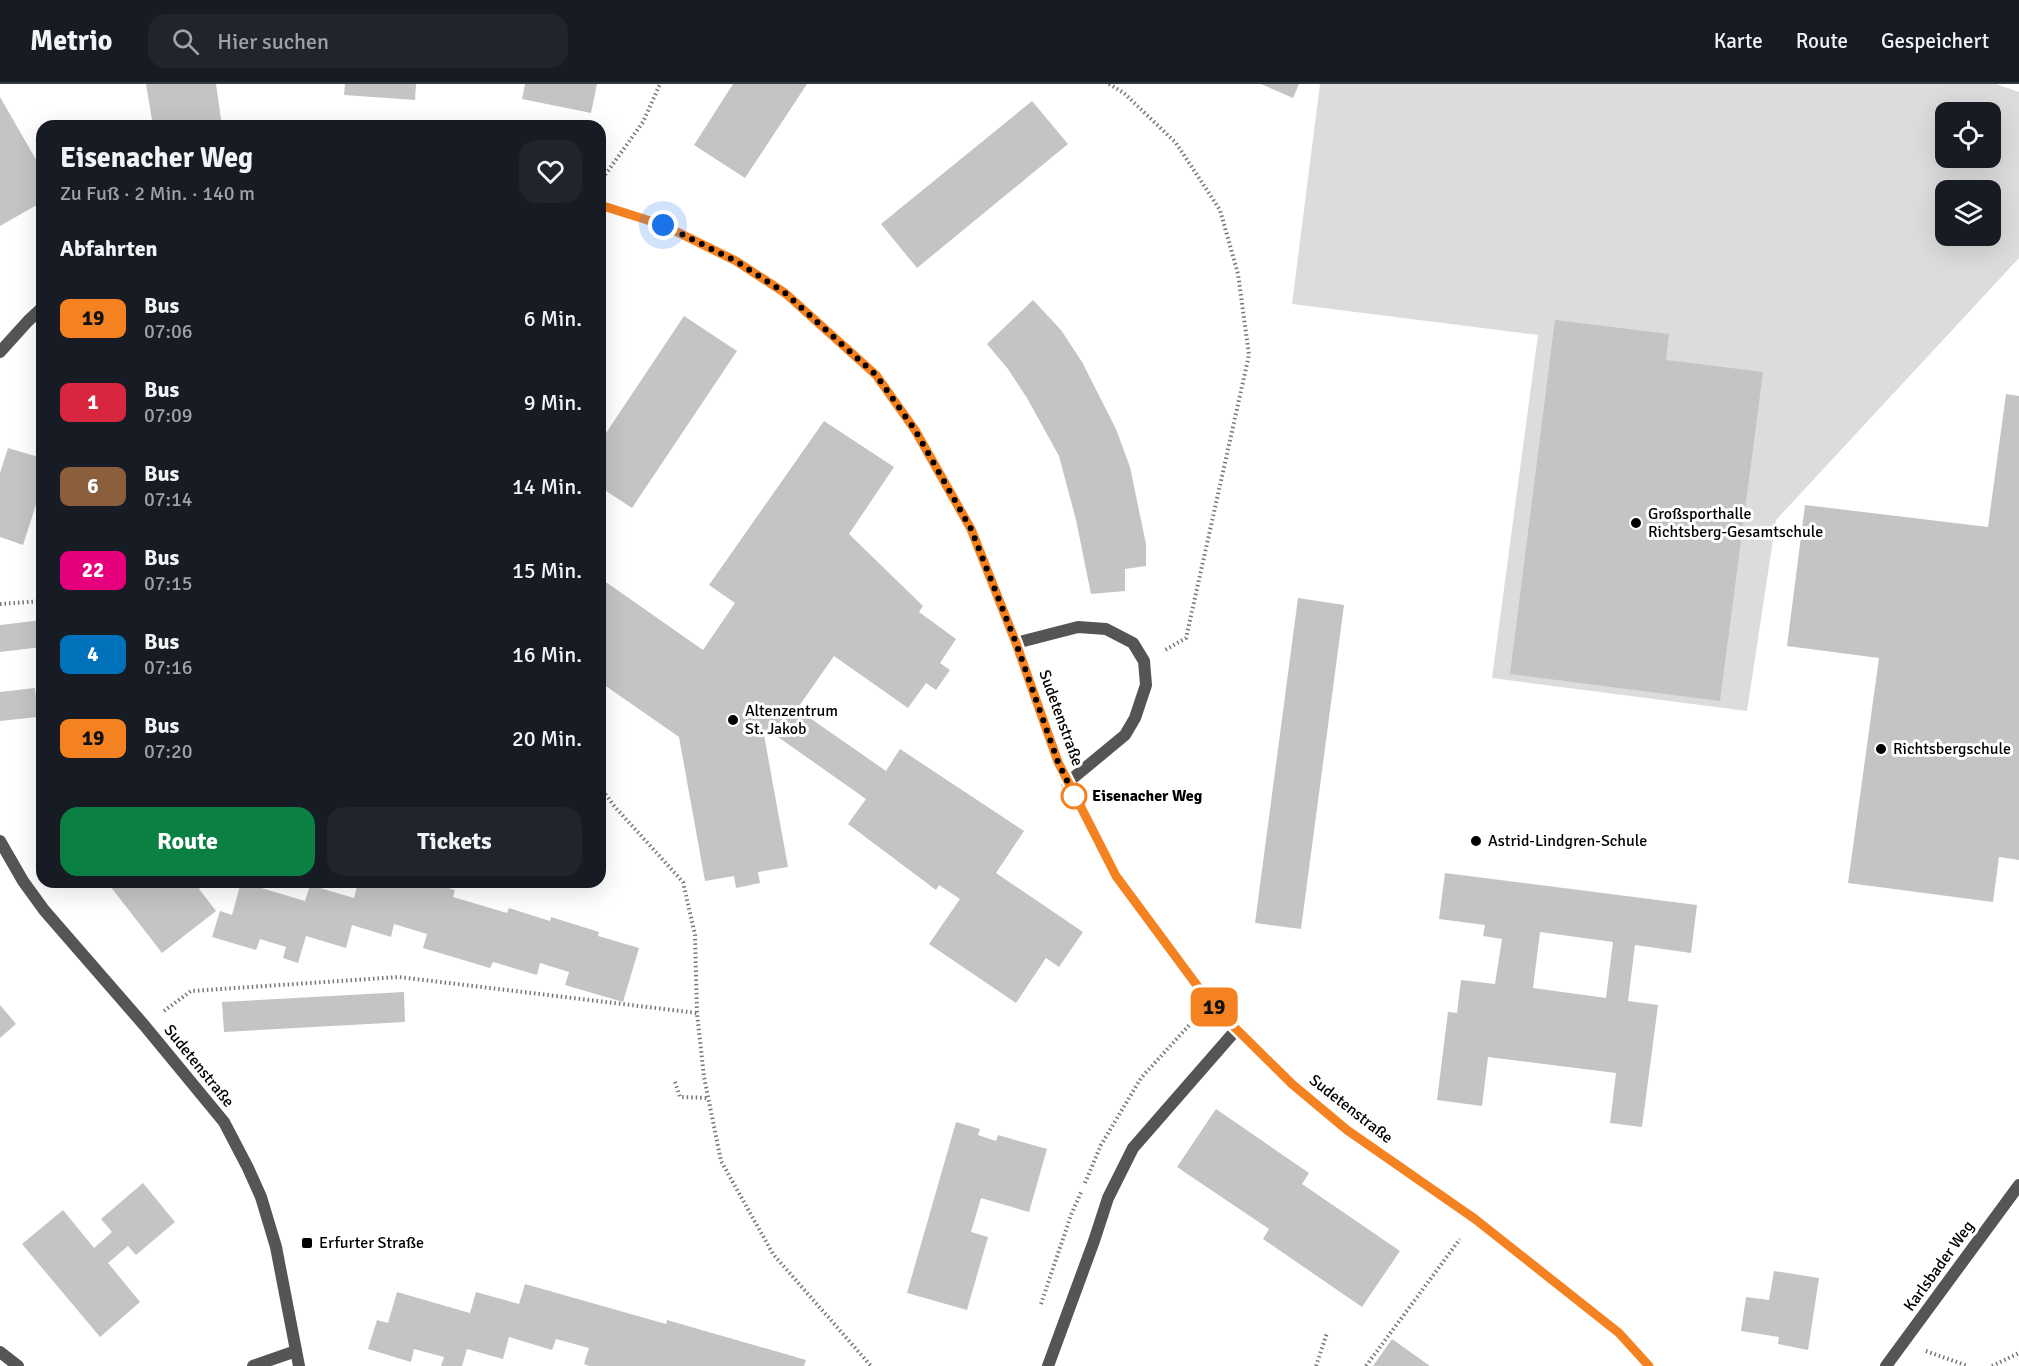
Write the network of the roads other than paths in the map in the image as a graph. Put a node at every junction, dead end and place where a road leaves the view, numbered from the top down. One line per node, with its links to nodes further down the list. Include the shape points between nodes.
1 (606, 207): 4 (street, Sudetenstraße, via 663,225 736,261 785,293 876,375 915,430 971,529)
2 (36, 313): 3 (street)
3 (0, 352)
4 (1016, 643): 5 (street, Sudetenstraße); 5 (street, via 1078,627 1106,629 1133,643 1144,661 1146,685 1125,735)
5 (1067, 783): 7 (street, Sudetenstraße, via 1116,876 1210,1003)
6 (0, 841): 9 (street, Sudetenstraße, via 44,910 224,1122 261,1197 276,1247)
7 (1236, 1030): 14 (street, via 1132,1148 1108,1198); 15 (street, Sudetenstraße, via 1347,1130 1475,1219 1619,1333)
8 (2019, 1185): 16 (street, Karlsbader Weg)
9 (296, 1351): 12 (street); 13 (street, Sudetenstraße)
10 (0, 1352): 11 (street)
11 (18, 1366)
12 (253, 1366)
13 (299, 1366)
14 (1048, 1366)
15 (1649, 1366)
16 (1886, 1366)

